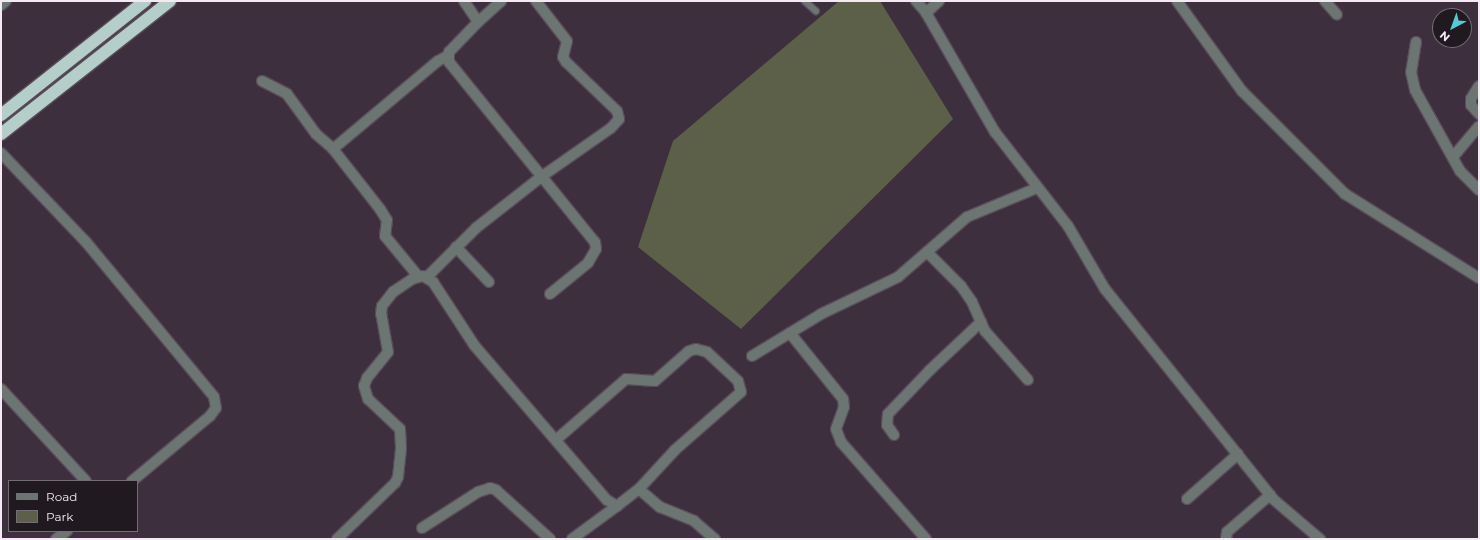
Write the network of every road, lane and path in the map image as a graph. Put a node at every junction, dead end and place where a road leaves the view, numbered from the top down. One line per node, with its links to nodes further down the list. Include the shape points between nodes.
1 (6, 1): 12 (street)
2 (145, 1): 22 (highway)
3 (170, 1): 24 (highway)
4 (464, 1): 16 (street)
5 (501, 1): 16 (street)
6 (536, 1): 28 (street, via 567,41 563,57 566,62 619,115 617,123 611,128)
7 (805, 1): 13 (lane)
8 (916, 1): 14 (street)
9 (939, 1): 14 (street)
10 (1177, 1): 34 (street, via 1242,91 1345,194)
11 (1325, 1): 15 (street)
12 (1, 5)
13 (816, 10)
14 (926, 13): 29 (street, via 995,132)
15 (1337, 15)
16 (478, 22): 18 (street)
17 (1416, 42): 27 (street, via 1411,64 1412,79)
18 (447, 56): 25 (street); 28 (street, via 453,70)
19 (262, 80): 25 (street, via 287,94 316,134)
20 (1479, 86): 21 (street, via 1471,102)
21 (1479, 114)
22 (1, 115)
23 (1479, 126): 27 (street)
24 (1, 134)
25 (333, 149): 33 (street, via 387,220 384,230 390,244)
26 (1, 153): 46 (street, via 86,242 214,396 216,408 210,416)
27 (1453, 157): 30 (street, via 1464,176)
28 (541, 177): 31 (street); 36 (street, via 590,234 596,249 588,263)
29 (1037, 188): 32 (street, via 967,217); 44 (street, via 1068,226 1106,289)
30 (1479, 190)
31 (456, 247): 33 (street); 35 (street)
32 (927, 252): 37 (street, via 961,286); 38 (street, via 898,277 821,314)
33 (422, 277): 43 (street, via 451,307 474,345); 54 (street, via 393,292 382,306 380,314 388,352 367,378 364,386 368,398 400,429 398,477 395,483)
34 (1479, 278)
35 (489, 282)
36 (550, 294)
37 (981, 322): 40 (street, via 985,331); 42 (street, via 888,414 887,425)
38 (790, 333): 39 (street); 58 (street, via 843,400 844,407 836,429 840,442)
39 (752, 356)
40 (1028, 380)
41 (1, 389): 45 (street)
42 (894, 435)
43 (557, 439): 47 (street, via 626,378 655,382 689,351 696,349 707,352 738,381 741,392 675,450); 50 (street, via 607,500)
44 (1238, 454): 48 (street); 49 (street)
45 (85, 480)
46 (133, 480)
47 (639, 490): 50 (street); 57 (street, via 660,507 694,522)
48 (1270, 495): 59 (street, via 1227,532); 60 (street)
49 (1187, 499)
50 (617, 506): 56 (street)
51 (422, 528): 55 (street, via 478,492 490,488 496,490)
52 (66, 532): 53 (street)
53 (56, 539)
54 (337, 539)
55 (550, 539)
56 (572, 539)
57 (715, 539)
58 (926, 539)
59 (1226, 539)
60 (1320, 539)

